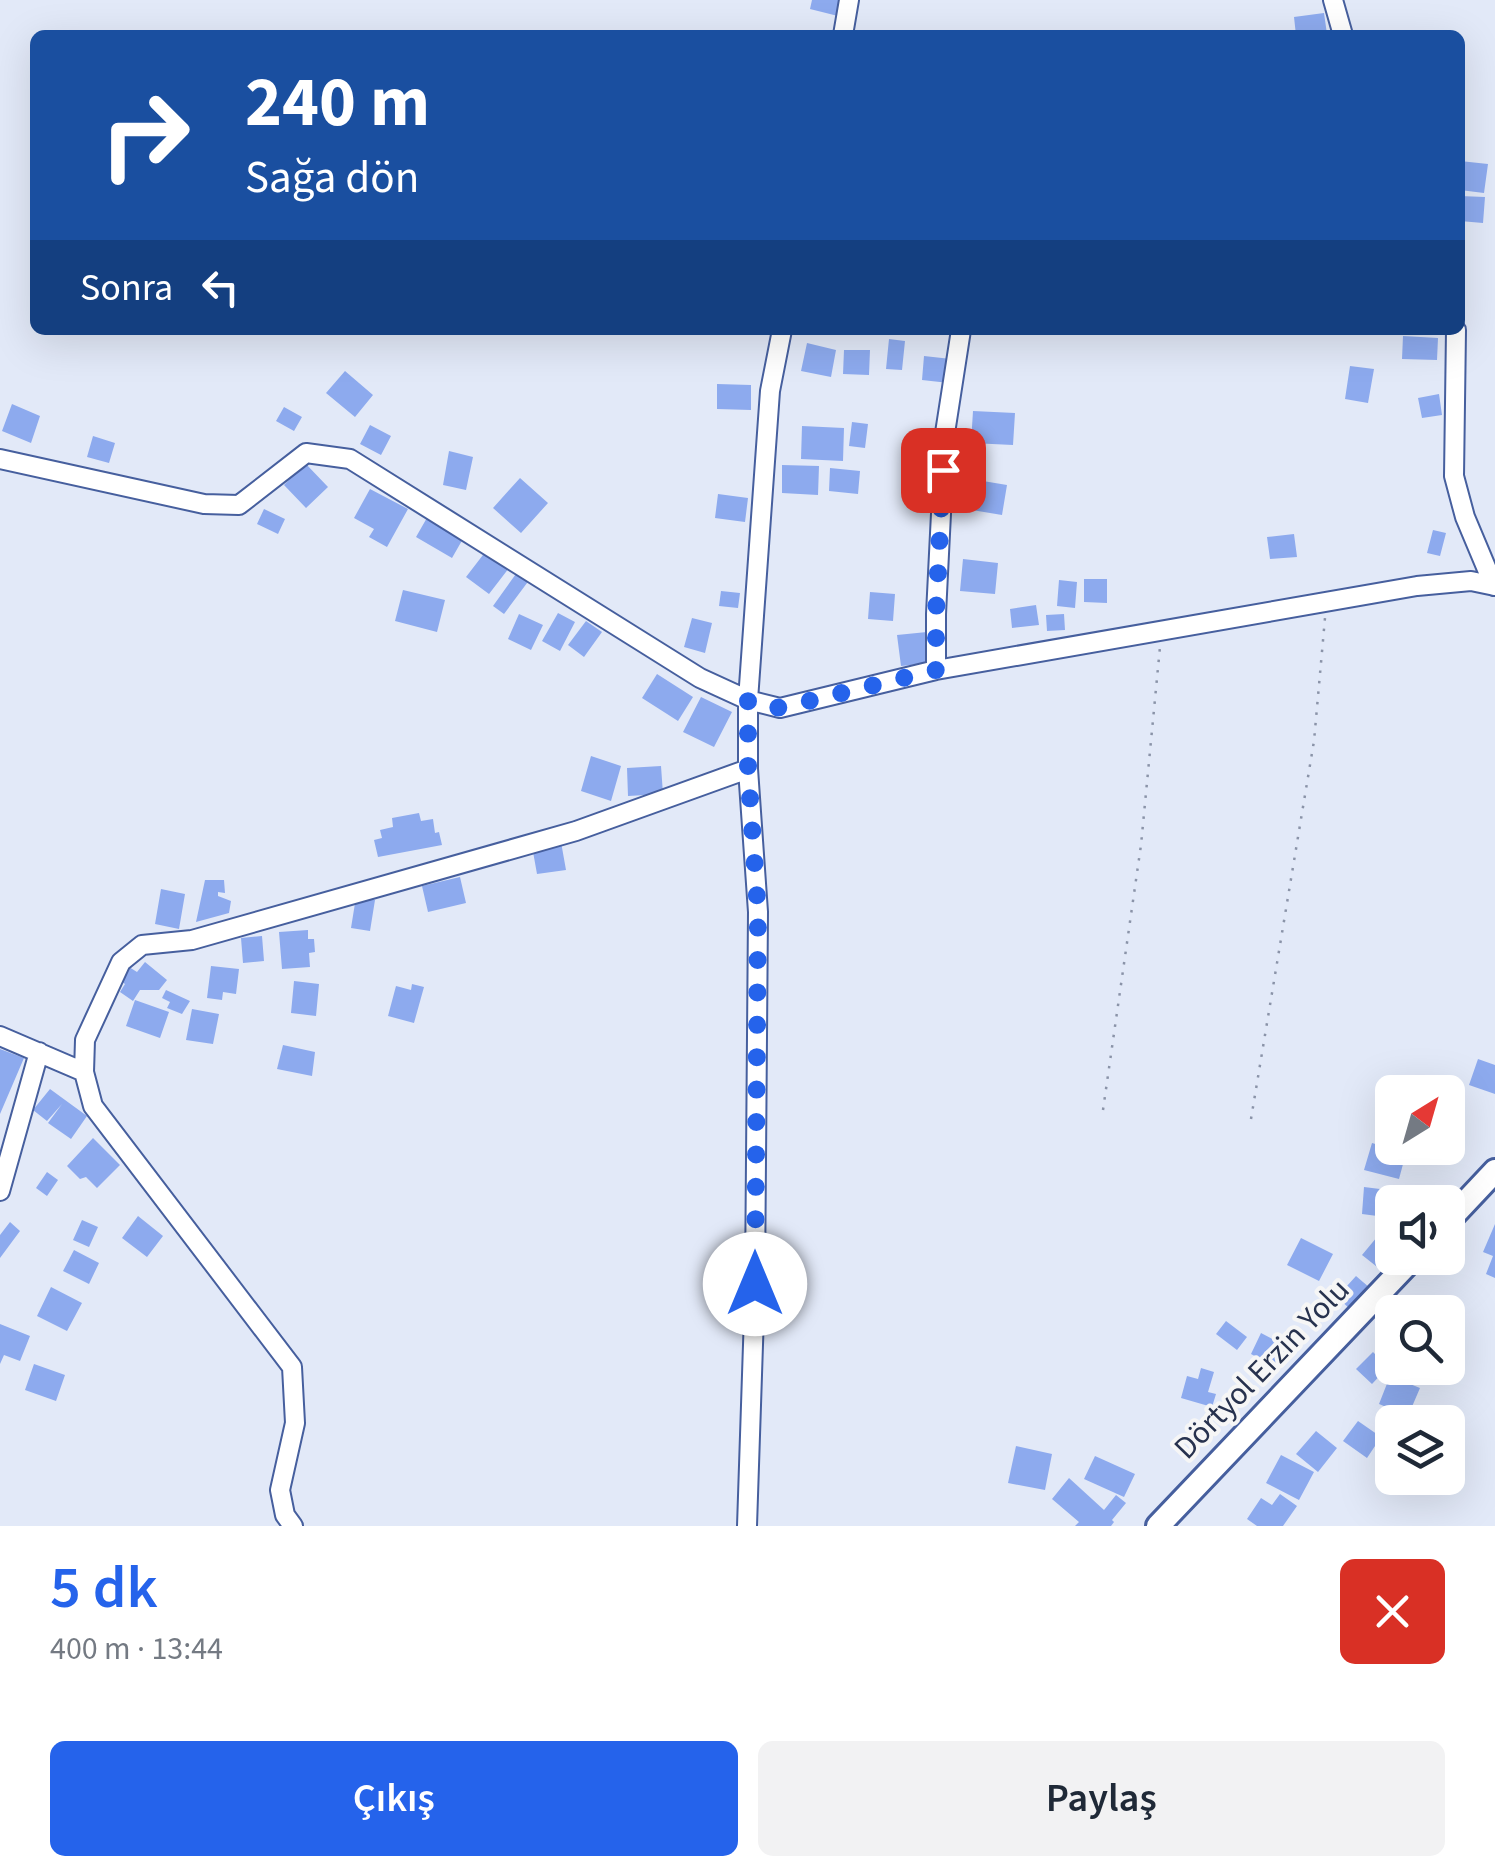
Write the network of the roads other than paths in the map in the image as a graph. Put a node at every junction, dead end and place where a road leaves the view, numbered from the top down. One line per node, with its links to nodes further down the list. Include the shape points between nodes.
1 (849, 0): 3 (street)
2 (1334, 0): 4 (street)
3 (844, 30)
4 (1342, 30)
5 (781, 335): 11 (street, via 770,391)
6 (960, 335): 10 (street, via 945,433)
7 (1456, 335): 9 (street, via 1454,476)
8 (0, 458): 11 (street, via 204,504 239,505 306,453 350,458 700,678)
9 (1495, 586): 10 (street, via 1471,580 1416,586)
10 (936, 670): 11 (street, via 780,708)
11 (748, 700): 12 (street)
12 (748, 769): 15 (street, via 576,831 192,940 142,944 121,962 85,1040); 21 (street, via 758,930)
13 (0, 1036): 14 (street)
14 (40, 1052): 15 (street); 17 (street)
15 (84, 1072): 20 (street, via 93,1106 292,1367 296,1423 280,1490)
16 (1495, 1171): 18 (main road)
17 (0, 1191)
18 (1465, 1203)
19 (1397, 1275): 22 (main road, Dörtyol Erzin Yolu)
20 (292, 1526)
21 (747, 1526)
22 (1158, 1526)

